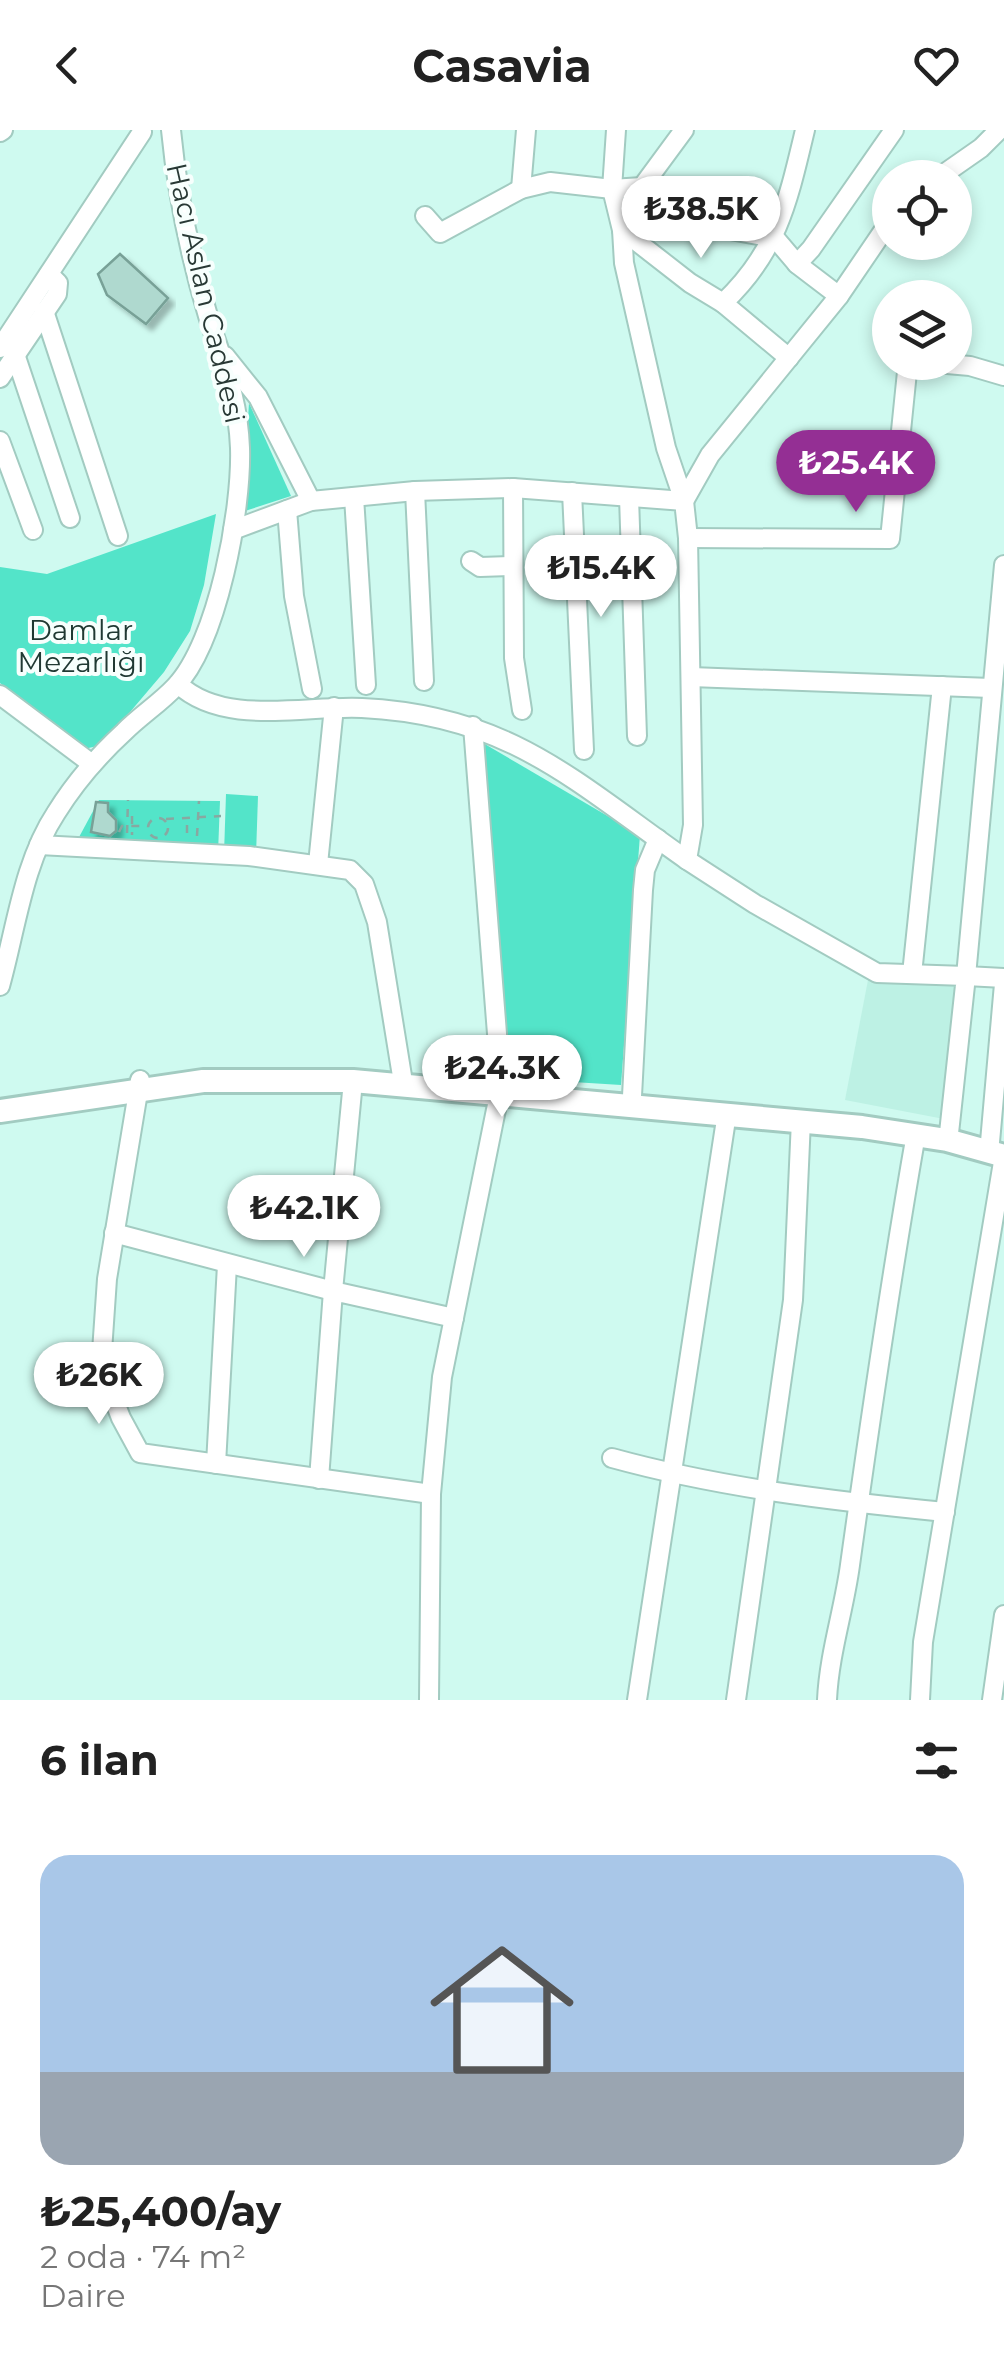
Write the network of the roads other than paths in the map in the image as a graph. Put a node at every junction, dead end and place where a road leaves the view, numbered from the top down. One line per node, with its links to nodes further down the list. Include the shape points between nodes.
1 (171, 130): 25 (street, Hacı Aslan Caddesi, via 208,318)
2 (526, 130): 11 (street)
3 (616, 130): 12 (street)
4 (806, 130): 16 (street)
5 (894, 130): 18 (street)
6 (999, 130): 9 (street)
7 (141, 131): 19 (street)
8 (680, 133): 10 (street)
9 (964, 160)
10 (642, 187): 12 (street); 13 (street)
11 (521, 189): 12 (street, via 550,182); 14 (street, via 440,233)
12 (612, 189): 15 (street)
13 (637, 213): 15 (street); 16 (street)
14 (425, 216)
15 (622, 230): 21 (street); 38 (street, via 666,448)
16 (775, 238): 18 (street); 21 (street, via 748,280)
17 (872, 248): 20 (street)
18 (798, 264): 20 (street)
19 (49, 274): 22 (street, via 58,292); 23 (street)
20 (840, 296): 26 (street)
21 (723, 303): 26 (street)
22 (44, 312): 24 (street); 43 (street)
23 (7, 324): 24 (street)
24 (8, 351): 29 (street); 40 (street)
25 (224, 355): 37 (street, via 258,397); 42 (street, Hacı Aslan Caddesi, via 240,451)
26 (789, 358): 38 (street, via 710,455)
27 (972, 367): 28 (street)
28 (1004, 376)
29 (0, 378)
30 (906, 380): 44 (street, via 890,539)
31 (0, 441): 41 (street)
32 (512, 488): 33 (street); 34 (street); 47 (street)
33 (415, 491): 36 (street); 49 (street)
34 (572, 492): 35 (street); 60 (street)
35 (629, 496): 38 (street); 59 (street)
36 (354, 497): 37 (street); 51 (street)
37 (311, 501): 39 (street)
38 (684, 501): 44 (street)
39 (287, 510): 42 (street); 54 (street)
40 (70, 518)
41 (33, 530)
42 (233, 530): 50 (street, Hacı Aslan Caddesi, via 203,640)
43 (118, 536)
44 (688, 538): 48 (street)
45 (472, 561): 47 (street)
46 (1004, 565): 53 (street)
47 (512, 566): 57 (street)
48 (690, 677): 52 (street); 64 (street, via 693,826)
49 (424, 682)
50 (178, 684): 56 (street, via 213,705 245,710); 61 (street, Hacı Aslan Caddesi)
51 (366, 685)
52 (942, 686): 53 (street); 66 (street)
53 (991, 688): 67 (street)
54 (312, 690)
55 (0, 694): 61 (street)
56 (334, 706): 58 (street, via 414,711); 65 (street)
57 (522, 710)
58 (473, 726): 62 (street, via 566,772); 73 (street)
59 (637, 736)
60 (584, 750)
61 (92, 764): 63 (street, Hacı Aslan Caddesi)
62 (658, 839): 64 (street); 74 (street, via 645,870)
63 (39, 845): 65 (street, via 130,844); 69 (street, Hacı Aslan Caddesi)
64 (687, 860): 66 (street, via 876,972)
65 (318, 864): 70 (street, via 350,870 364,884 377,922)
66 (912, 974): 67 (street)
67 (966, 976): 68 (street); 79 (street)
68 (1004, 981): 81 (street)
69 (0, 986)
70 (402, 1076): 72 (main road, via 218,1069); 73 (main road)
71 (353, 1081): 72 (main road); 73 (main road); 84 (street)
72 (140, 1084): 75 (main road); 76 (main road); 82 (street)
73 (500, 1089): 74 (main road); 77 (main road); 85 (street)
74 (632, 1096): 79 (main road)
75 (0, 1101)
76 (0, 1111)
77 (728, 1113): 78 (main road); 88 (street)
78 (800, 1120): 80 (main road); 90 (street, via 793,1300)
79 (949, 1133): 81 (main road)
80 (916, 1134): 81 (main road); 92 (street)
81 (1001, 1150): 93 (street)
82 (114, 1233): 83 (street); 87 (street, via 102,1366 121,1418 140,1453)
83 (226, 1265): 84 (street); 87 (street)
84 (332, 1291): 85 (street); 89 (street)
85 (454, 1318): 91 (street)
86 (612, 1458): 88 (street)
87 (216, 1464): 89 (street)
88 (673, 1475): 90 (street); 96 (street)
89 (320, 1479): 91 (street)
90 (766, 1489): 92 (street); 97 (street)
91 (431, 1494): 95 (street)
92 (859, 1503): 93 (street); 98 (street)
93 (945, 1512): 99 (street)
94 (1004, 1615): 100 (street)
95 (429, 1700)
96 (637, 1700)
97 (736, 1700)
98 (827, 1700)
99 (920, 1700)
100 (992, 1700)

